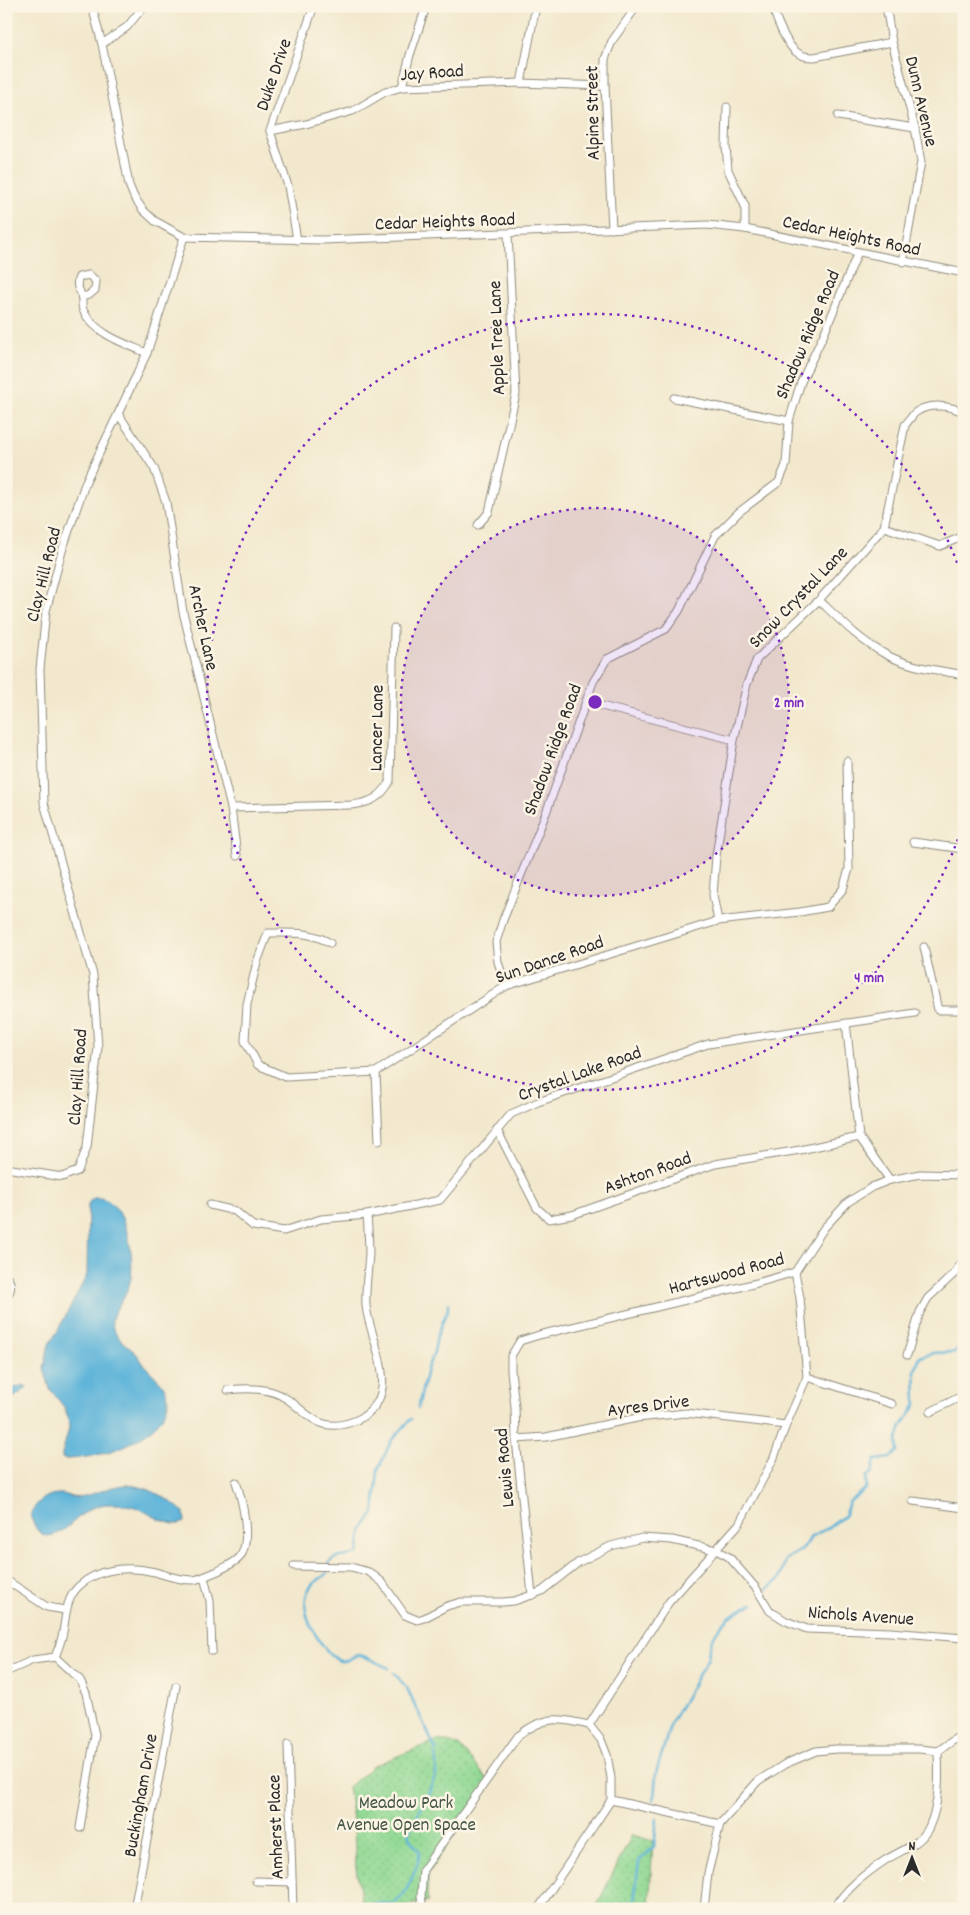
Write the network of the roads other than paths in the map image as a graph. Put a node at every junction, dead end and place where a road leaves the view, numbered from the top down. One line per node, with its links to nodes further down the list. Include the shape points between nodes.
1 (92, 6): 10 (street, Cedar Heights Road)
2 (144, 6): 10 (street, via 126,27)
3 (314, 6): 17 (street, Duke Drive)
4 (536, 6): 11 (street)
5 (638, 6): 13 (street, Alpine Street, via 612,41 605,59)
6 (773, 6): 9 (street, via 775,16 794,50 805,57)
7 (886, 6): 9 (street, Dunn Avenue)
8 (426, 7): 12 (street)
9 (892, 42): 16 (street, Dunn Avenue)
10 (102, 44): 21 (street, Cedar Heights Road, via 129,186 155,221)
11 (521, 83): 12 (street, Jay Road); 13 (street, Jay Road)
12 (402, 86): 17 (street, Jay Road, via 353,111)
13 (605, 86): 18 (street, Alpine Street)
14 (727, 107): 19 (street, via 728,170 745,206)
15 (838, 116): 16 (street)
16 (915, 128): 24 (street, Dunn Avenue, via 921,162)
17 (270, 131): 22 (street, Duke Drive, via 288,186)
18 (612, 229): 19 (street, Cedar Heights Road, via 707,225); 20 (street, Cedar Heights Road)
19 (744, 229): 23 (street, Cedar Heights Road)
20 (508, 234): 22 (street, Cedar Heights Road); 32 (street, Apple Tree Lane, via 516,394 490,512)
21 (184, 237): 22 (street, Cedar Heights Road); 27 (street, Clay Hill Road)
22 (297, 240)
23 (858, 252): 24 (street, Cedar Heights Road); 31 (street, Shadow Ridge Road, via 801,382)
24 (902, 262): 25 (street, Cedar Heights Road)
25 (964, 273)
26 (82, 297): 27 (street, via 84,312 94,325)
27 (147, 353): 30 (street, Clay Hill Road)
28 (674, 398): 31 (street)
29 (964, 413): 33 (street, Snow Crystal Lane, via 932,405 916,412 906,425)
30 (119, 415): 41 (street, Archer Lane, via 154,468 166,502 183,612); 56 (street, Clay Hill Road, via 86,481 62,551 46,611 40,669 44,802 93,975 98,1047 87,1147 78,1172 62,1178)
31 (789, 421): 38 (street, Shadow Ridge Road, via 786,465 779,482 739,512 715,536 679,611 666,629 607,659)
32 (478, 525)
33 (884, 527): 34 (street, via 940,546); 35 (street, Snow Crystal Lane)
34 (964, 536)
35 (818, 600): 37 (street, via 856,636 886,655); 39 (street, Snow Crystal Lane, via 757,659 747,684)
36 (394, 628): 41 (street, Lancer Lane, via 390,781 379,797 351,805)
37 (964, 675)
38 (586, 702): 39 (street); 48 (street, Shadow Ridge Road, via 496,942)
39 (734, 740): 45 (street, Snow Crystal Lane, via 716,856 713,895)
40 (847, 761): 45 (street, Sun Dance Road, via 849,869 844,889 828,907)
41 (231, 808): 44 (street, Archer Lane)
42 (913, 842): 43 (street)
43 (964, 849)
44 (237, 856)
45 (718, 921): 48 (street, Sun Dance Road)
46 (330, 943): 52 (street, via 304,933 268,933 247,1004 245,1041 258,1065 286,1076)
47 (924, 947): 49 (street, via 938,1010)
48 (506, 986): 52 (street, Sun Dance Road)
49 (964, 1010)
50 (915, 1013): 51 (street, Crystal Lake Road)
51 (846, 1023): 53 (street, Crystal Lake Road, via 708,1044 538,1102 511,1114); 54 (street)
52 (376, 1072): 55 (street)
53 (497, 1130): 54 (street, Ashton Road, via 537,1208 549,1219 572,1215 715,1164); 60 (street, Crystal Lake Road, via 440,1200)
54 (859, 1137): 58 (street)
55 (379, 1141)
56 (6, 1168)
57 (964, 1175): 58 (street, Hartswood Road, via 920,1174)
58 (890, 1180): 62 (street, Hartswood Road, via 848,1202 824,1228)
59 (210, 1205): 60 (street, Crystal Lake Road, via 235,1211 253,1226 284,1231 321,1219)
60 (367, 1215): 68 (street, via 366,1307 382,1366 378,1402 364,1416 340,1426 321,1423 285,1397 264,1390)
61 (964, 1260): 66 (street, via 928,1298 920,1312)
62 (795, 1272): 65 (street, Hartswood Road); 67 (street)
63 (6, 1276): 64 (street, via 11,1289)
64 (6, 1297)
65 (520, 1341): 73 (street, Lewis Road, via 512,1356 511,1371)
66 (907, 1355)
67 (807, 1378): 70 (street); 72 (street)
68 (228, 1390)
69 (964, 1395): 71 (street)
70 (892, 1404)
71 (930, 1412)
72 (786, 1425): 73 (street, Ayres Drive, via 686,1413 637,1418 546,1437); 77 (street, via 773,1460 739,1524)
73 (516, 1439): 81 (street, Lewis Road)
74 (236, 1482): 79 (street, via 243,1506 244,1549 232,1563)
75 (913, 1501): 76 (street)
76 (964, 1508)
77 (716, 1550): 81 (street, Nichols Avenue, via 672,1540 642,1538 611,1546 579,1562); 83 (street, Nichols Avenue, via 729,1556 756,1588 770,1611 807,1629); 88 (street, via 669,1602)
78 (294, 1566): 81 (street, Nichols Avenue, via 351,1567 369,1572 382,1582 405,1615 418,1620 461,1602 508,1602)
79 (204, 1577): 82 (street, via 177,1579 130,1569 100,1572 78,1587); 84 (street, via 210,1601)
80 (6, 1580): 82 (street, via 40,1604)
81 (532, 1595)
82 (65, 1610): 85 (street)
83 (964, 1638)
84 (212, 1651)
85 (56, 1658): 86 (street, via 33,1660); 94 (street, via 80,1680 86,1693 94,1735)
86 (6, 1672)
87 (176, 1686): 97 (street, Buckingham Drive)
88 (590, 1725): 92 (street, via 607,1755); 99 (street, via 563,1719 546,1720 518,1736 423,1870)
89 (964, 1733): 91 (street)
90 (288, 1744): 96 (street, Amherst Place)
91 (938, 1751): 93 (street, via 836,1748 816,1751 785,1764 758,1781); 102 (street, via 938,1790 929,1829 916,1843 858,1880)
92 (611, 1800): 93 (street); 100 (street)
93 (720, 1824): 101 (street, via 708,1874)
94 (80, 1828)
95 (256, 1881): 96 (street)
96 (292, 1882): 98 (street, Amherst Place)
97 (134, 1909)
98 (293, 1909)
99 (422, 1909)
100 (538, 1909)
101 (704, 1909)
102 (834, 1909)

